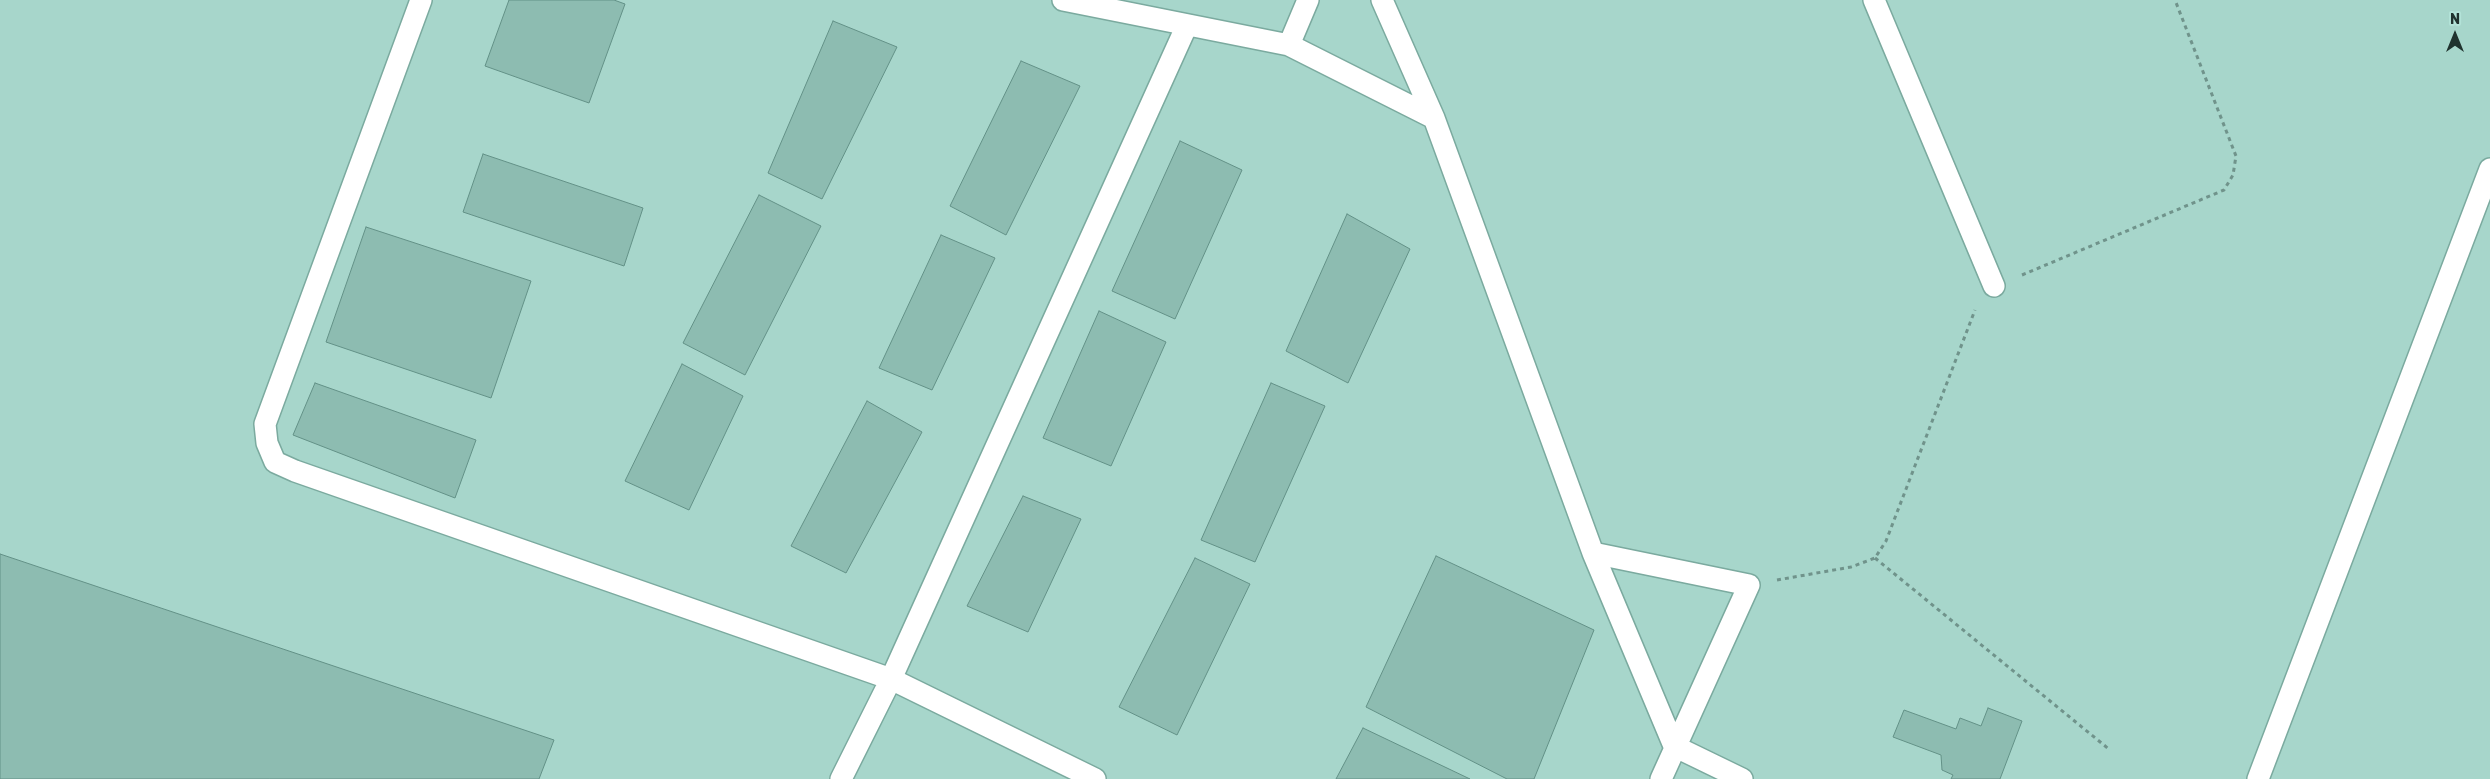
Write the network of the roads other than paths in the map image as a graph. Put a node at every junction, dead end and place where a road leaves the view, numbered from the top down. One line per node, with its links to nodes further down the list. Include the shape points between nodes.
1 (421, 0): 12 (lane, via 265,424 267,443 275,462)
2 (1063, 0): 6 (lane)
3 (1308, 0): 7 (lane)
4 (1382, 0): 8 (lane)
5 (1874, 0): 10 (lane)
6 (1187, 24): 7 (lane); 12 (lane)
7 (1289, 44): 8 (lane)
8 (1434, 118): 11 (lane)
9 (2490, 169): 18 (lane)
10 (1994, 286)
11 (1593, 553): 13 (lane); 13 (lane, via 1749,584)
12 (891, 679): 14 (lane); 15 (lane)
13 (1674, 746): 16 (lane); 17 (lane)
14 (841, 779)
15 (1095, 779)
16 (1661, 779)
17 (1742, 779)
18 (2258, 779)

